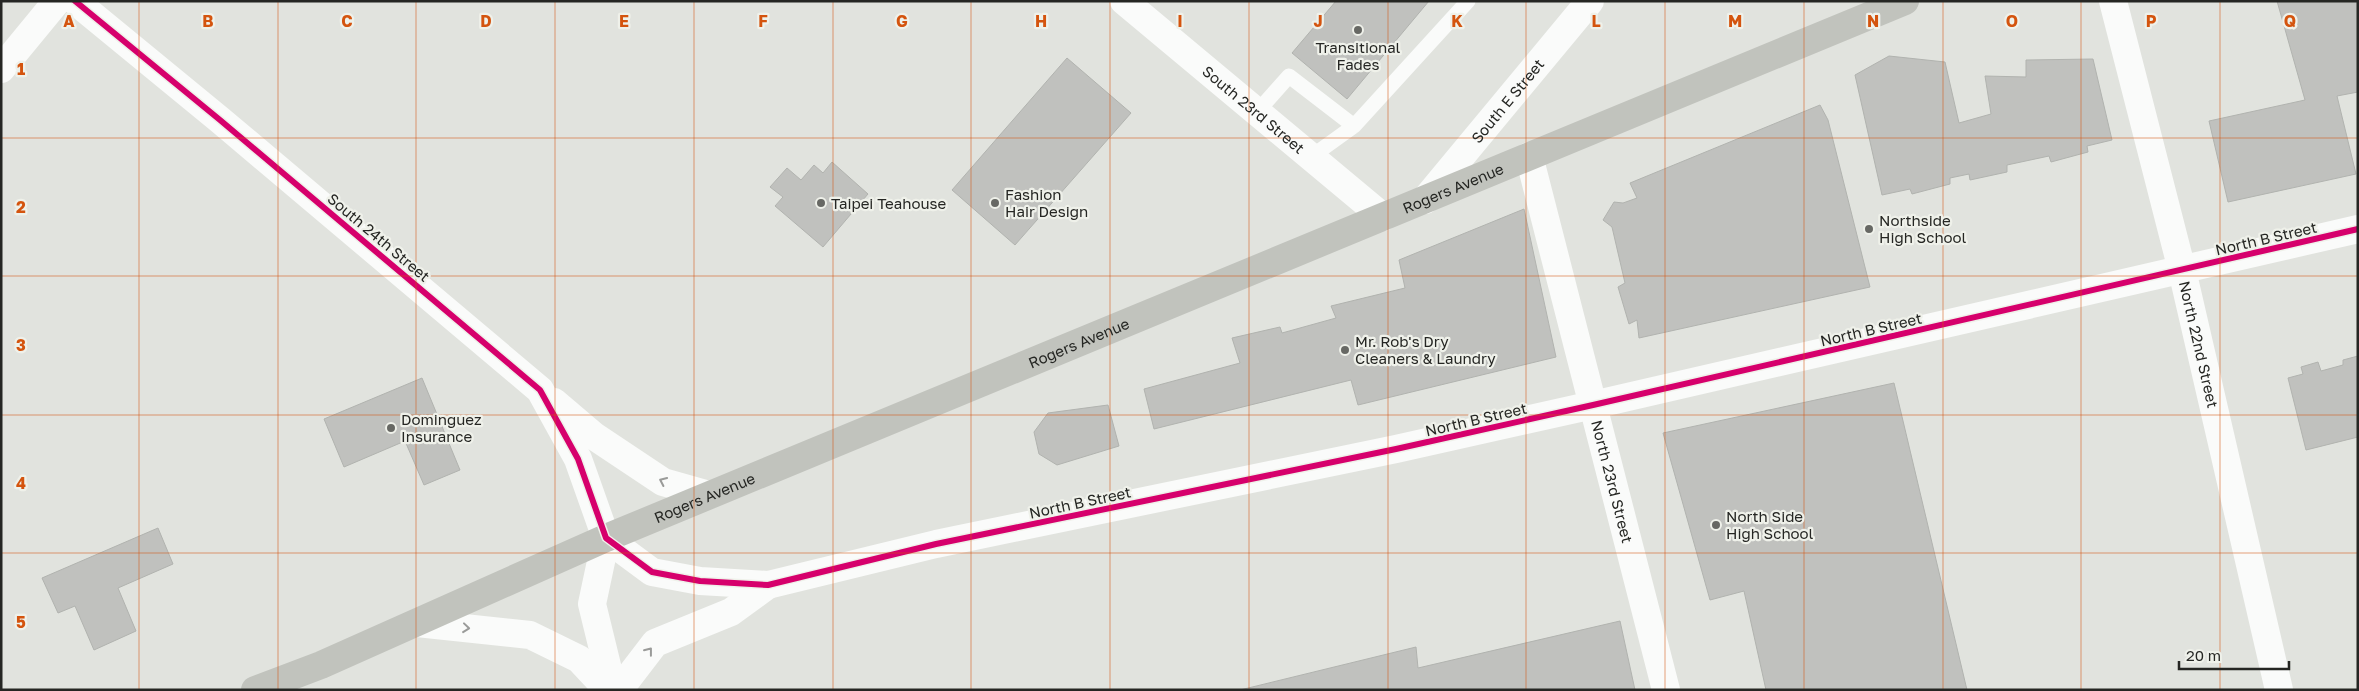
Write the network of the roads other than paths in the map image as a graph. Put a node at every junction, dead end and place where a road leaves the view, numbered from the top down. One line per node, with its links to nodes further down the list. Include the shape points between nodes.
1 (57, 1): 8 (street)
2 (75, 1): 17 (street, South 24th Street)
3 (1124, 1): 9 (street, South 23rd Street)
4 (1468, 1): 10 (lane)
5 (1905, 1): 11 (main road, Rogers Avenue)
6 (2113, 1): 16 (street, North 22nd Street)
7 (1586, 3): 13 (street, South E Street)
8 (1, 69)
9 (1257, 112): 10 (lane, via 1289,76); 12 (street, South 23rd Street)
10 (1354, 126): 12 (lane)
11 (1529, 156): 13 (main road, Rogers Avenue); 18 (street, North 23rd Street)
12 (1311, 157): 14 (street, South 23rd Street)
13 (1424, 200): 14 (main road, Rogers Avenue)
14 (1382, 217): 19 (main road, Rogers Avenue)
15 (2358, 229): 16 (street, North B Street)
16 (2182, 270): 18 (street, North B Street); 28 (street, North 22nd Street)
17 (540, 390): 19 (street, South 24th Street, one-way to 17, via 663,482 594,436); 20 (street, South 24th Street, via 578,459)
18 (1593, 405): 21 (street, North B Street, via 946,542); 27 (street, North 23rd Street)
19 (710, 496): 20 (main road, Rogers Avenue)
20 (606, 538): 21 (street, North B Street, via 652,572 700,581); 22 (main road, Rogers Avenue); 25 (street, via 592,604)
21 (768, 585): 26 (street, one-way to 21, via 655,643 730,612)
22 (417, 623): 23 (main road, Rogers Avenue); 24 (street, one-way to 24, via 530,635 579,659)
23 (260, 689)
24 (608, 690)
25 (613, 690)
26 (619, 690)
27 (1666, 690)
28 (2278, 690)

